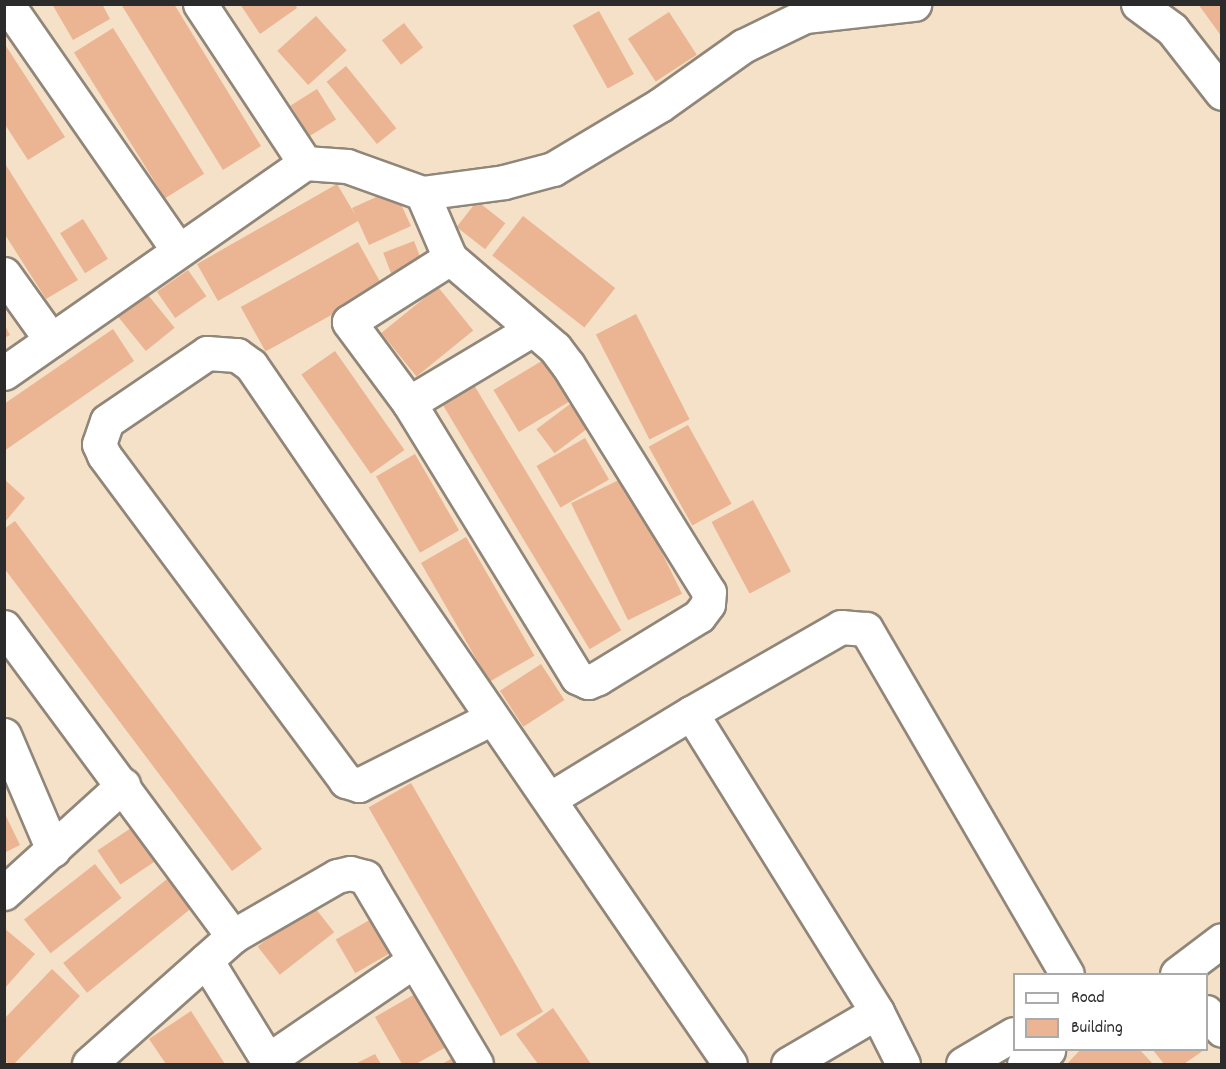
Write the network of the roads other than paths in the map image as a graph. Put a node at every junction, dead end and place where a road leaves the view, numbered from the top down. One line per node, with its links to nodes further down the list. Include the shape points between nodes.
1 (7, 4): 8 (street)
2 (200, 4): 6 (street)
3 (914, 4): 7 (street, via 805,16 743,46 660,105 553,169 504,182)
4 (1138, 4): 5 (street, via 1172,29)
5 (1221, 93)
6 (305, 163): 7 (street, via 347,166); 8 (street)
7 (422, 193): 9 (street)
8 (177, 249): 12 (street)
9 (450, 258): 11 (street); 14 (street, via 349,322)
10 (4, 274): 12 (street)
11 (531, 330): 14 (street); 14 (street, via 568,364 710,592 708,604 699,615 598,678 588,682 577,677)
12 (51, 340): 13 (street)
13 (4, 373)
14 (409, 403)
15 (4, 627): 19 (street)
16 (691, 713): 20 (street); 27 (street, via 841,627 866,629); 29 (street)
17 (490, 718): 17 (street, via 251,365 237,355 207,353 107,421 99,444 104,455 346,781 359,785); 20 (street)
18 (4, 735): 21 (street)
19 (123, 785): 21 (street); 23 (street)
20 (551, 798): 37 (street)
21 (53, 850): 22 (street)
22 (4, 893)
23 (233, 936): 25 (street); 26 (street, via 337,876 350,873 365,877)
24 (1221, 940): 28 (street)
25 (206, 960): 34 (street); 35 (street)
26 (412, 962): 34 (street); 36 (street)
27 (1066, 973)
28 (1180, 973)
29 (877, 1012): 38 (street); 39 (street)
30 (1208, 1014): 31 (street)
31 (1221, 1030)
32 (1013, 1035): 40 (street)
33 (1046, 1051): 41 (street)
34 (268, 1063)
35 (89, 1065)
36 (476, 1065)
37 (730, 1065)
38 (788, 1065)
39 (903, 1065)
40 (963, 1065)
41 (1024, 1065)

